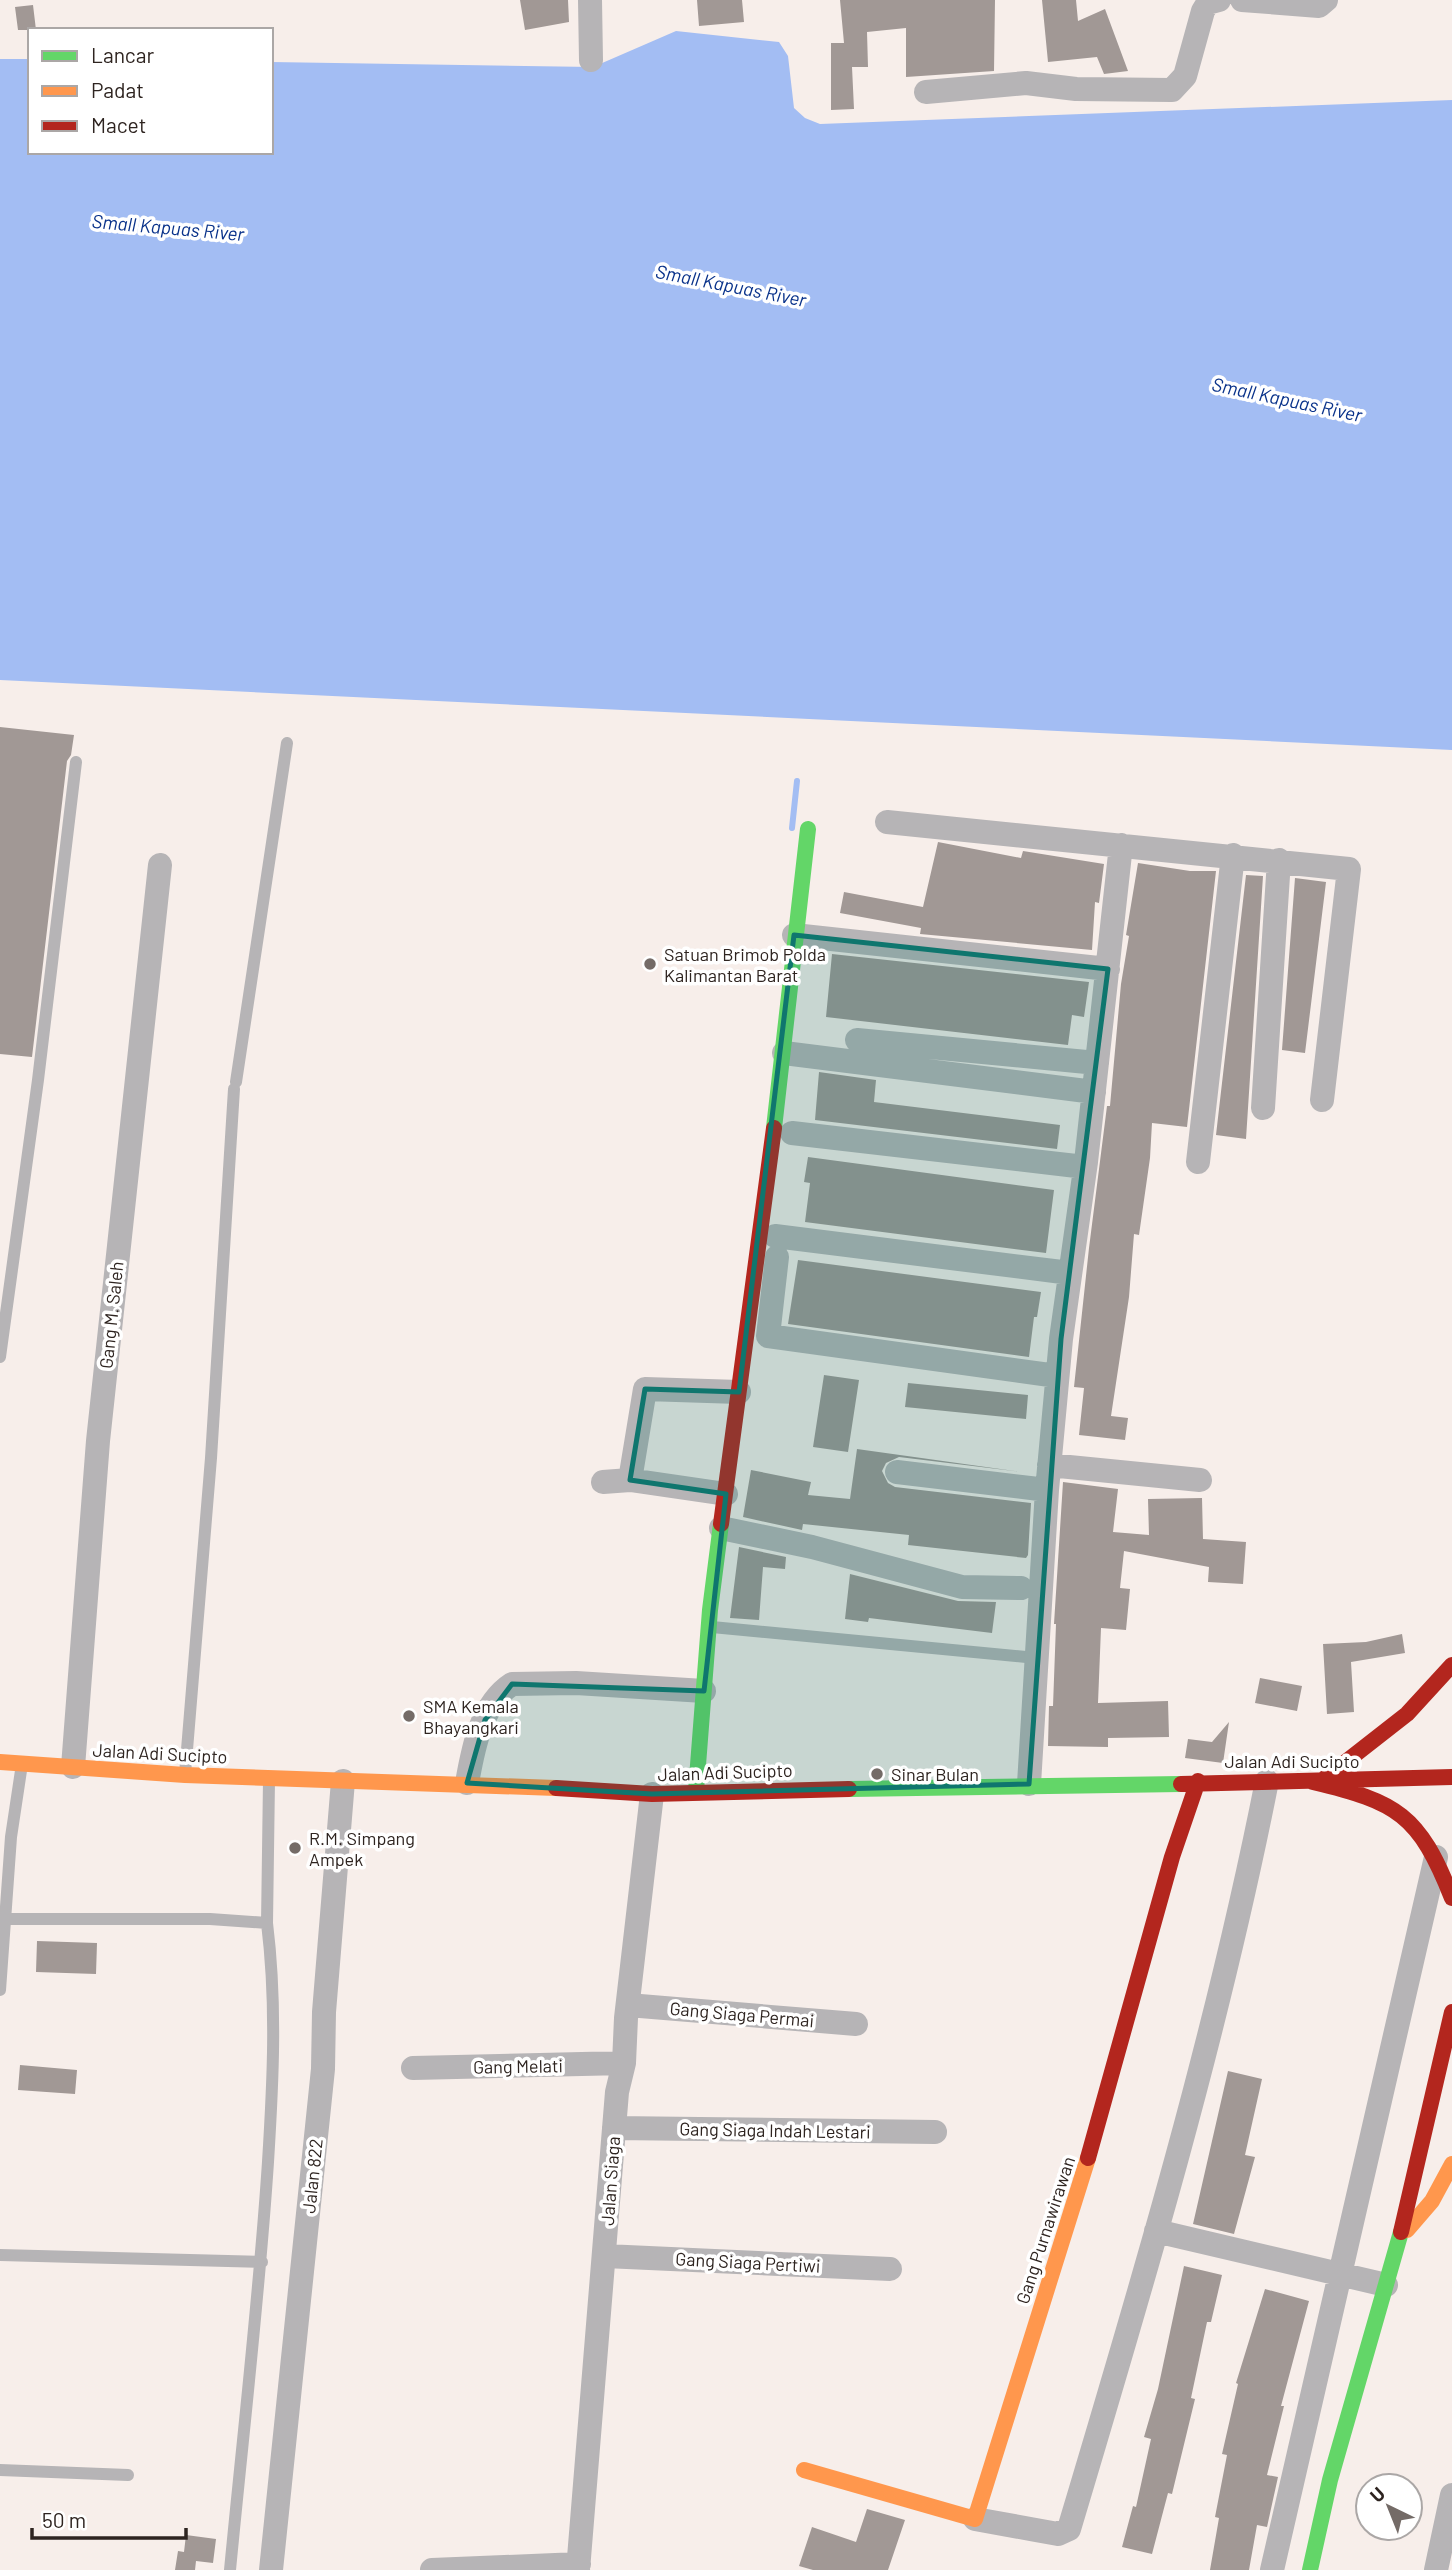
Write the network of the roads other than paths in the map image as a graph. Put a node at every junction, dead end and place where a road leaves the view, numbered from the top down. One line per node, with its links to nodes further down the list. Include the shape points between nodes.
1 (590, 0): 5 (street)
2 (1219, 0): 6 (street, via 1208,3 1203,11 1185,76 1172,90 1076,89 1026,83)
3 (1242, 0): 4 (street, via 1319,6)
4 (1326, 0)
5 (591, 60)
6 (926, 92)
7 (287, 743): 46 (lane, via 235,1085)
8 (76, 762): 27 (lane)
9 (887, 822): 11 (street)
10 (808, 829): 15 (main road)
11 (1121, 845): 12 (street); 16 (street)
12 (1233, 855): 13 (street); 24 (street)
13 (1279, 860): 21 (street, via 1349,869); 22 (street)
14 (160, 865): 45 (street, Gang M. Saleh, via 100,1428)
15 (794, 935): 16 (street); 18 (main road)
16 (1108, 969): 19 (street)
17 (857, 1040): 19 (street)
18 (784, 1053): 20 (street); 29 (main road)
19 (1097, 1063): 20 (street)
20 (1094, 1092): 25 (street)
21 (1322, 1100)
22 (1263, 1108)
23 (792, 1133): 25 (street)
24 (1198, 1162)
25 (1085, 1167): 26 (street)
26 (1070, 1273): 28 (street); 28 (street, via 776,1247 768,1336)
27 (0, 1357)
28 (1057, 1376): 30 (street)
29 (739, 1392): 33 (street, via 645,1389); 36 (main road)
30 (1049, 1465): 32 (street); 35 (street)
31 (897, 1472): 35 (street)
32 (1200, 1479)
33 (630, 1480): 34 (street); 36 (street)
34 (603, 1482)
35 (1047, 1490): 40 (street)
36 (726, 1494): 37 (main road)
37 (721, 1528): 38 (street, via 962,1587); 39 (main road)
38 (1021, 1588)
39 (708, 1627): 40 (lane); 42 (main road)
40 (1036, 1658): 54 (street)
41 (1452, 1665): 52 (main road, via 1432,1693 1406,1717)
42 (704, 1691): 53 (street, via 512,1684 494,1702 481,1728); 55 (main road)
43 (0, 1762): 44 (main road, Jalan Adi Sucipto)
44 (22, 1763): 45 (main road, Jalan Adi Sucipto); 59 (lane)
45 (73, 1767): 46 (main road, Jalan Adi Sucipto)
46 (185, 1775): 47 (main road, Jalan Adi Sucipto)
47 (269, 1776): 49 (main road, Jalan Adi Sucipto); 60 (lane)
48 (1452, 1777): 52 (main road, Jalan Adi Sucipto)
49 (343, 1781): 53 (main road, Jalan Adi Sucipto); 85 (street, Jalan 822, via 323,2069)
50 (1198, 1781): 51 (main road, Jalan Adi Sucipto); 54 (main road, Jalan Adi Sucipto); 82 (main road, Gang Purnawirawan, via 1172,1857 1076,2200)
51 (1267, 1781): 52 (main road, Jalan Adi Sucipto); 70 (street, via 1226,1969)
52 (1317, 1782): 57 (main road, via 1372,1797 1390,1807)
53 (467, 1783): 56 (main road, Jalan Adi Sucipto)
54 (1030, 1784): 55 (main road, Jalan Adi Sucipto)
55 (696, 1791): 56 (main road, Jalan Adi Sucipto)
56 (652, 1794): 62 (street, Jalan Siaga)
57 (1436, 1856): 58 (main road); 76 (street)
58 (1452, 1898)
59 (2, 1919): 60 (lane); 61 (lane)
60 (267, 1923): 74 (lane, via 275,2066)
61 (0, 1990)
62 (628, 2005): 64 (street, Gang Siaga Permai); 65 (street, Jalan Siaga)
63 (1452, 2012): 71 (main road)
64 (856, 2024)
65 (624, 2063): 66 (street, Gang Melati); 67 (street, Jalan Siaga)
66 (413, 2068)
67 (614, 2128): 68 (street, Gang Siaga Indah Lestari); 73 (street, Jalan Siaga)
68 (936, 2132)
69 (1452, 2164): 71 (main road, via 1432,2201)
70 (1156, 2231): 76 (street); 82 (street, via 1069,2529 1058,2534)
71 (1399, 2240): 77 (main road)
72 (0, 2255): 74 (lane)
73 (606, 2256): 75 (street, Gang Siaga Pertiwi); 83 (street, Jalan Siaga)
74 (262, 2262): 84 (lane)
75 (890, 2269)
76 (1339, 2275): 77 (street); 87 (street)
77 (1386, 2285): 88 (main road, via 1330,2480)
78 (0, 2470): 80 (lane)
79 (804, 2470): 82 (main road)
80 (128, 2475)
81 (1452, 2495): 89 (street)
82 (975, 2519)
83 (578, 2567): 86 (street)
84 (230, 2570)
85 (271, 2570)
86 (432, 2570)
87 (1272, 2570)
88 (1310, 2570)
89 (1436, 2570)

